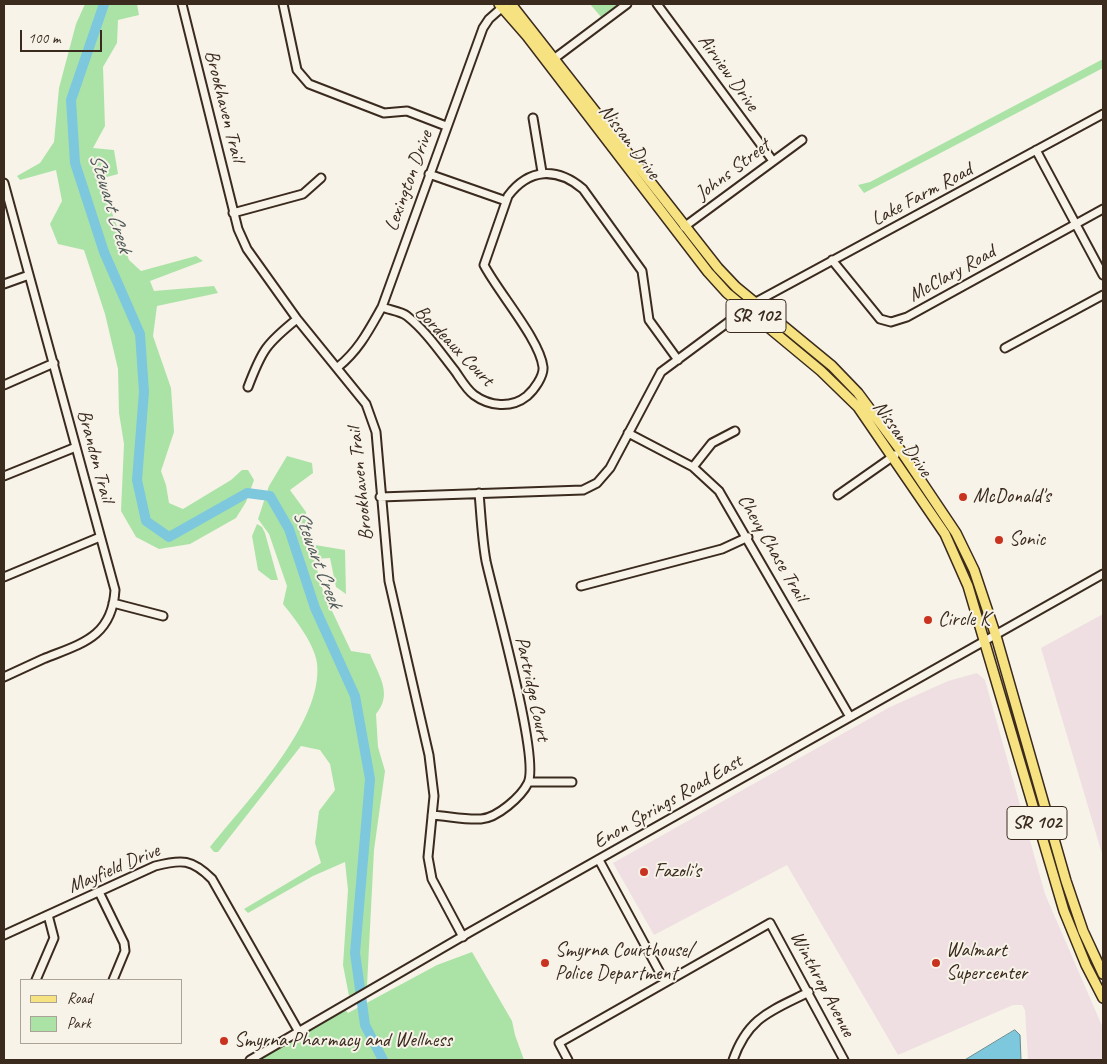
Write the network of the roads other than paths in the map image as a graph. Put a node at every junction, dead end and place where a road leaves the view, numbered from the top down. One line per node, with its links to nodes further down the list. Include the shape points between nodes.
1 (182, 4): 19 (street, Brookhaven Trail)
2 (283, 4): 9 (street, via 297,70 309,84 384,113 406,111)
3 (627, 4): 6 (street)
4 (657, 4): 12 (street, Airview Drive)
5 (505, 5): 6 (main road, Nissan Drive / SR 102); 9 (street, Lexington Drive, via 483,28); 27 (main road, Nissan Drive / SR 102, via 688,248 727,292)
6 (556, 58): 21 (main road, Nissan Drive / SR 102)
7 (1103, 114): 11 (street, Lake Farm Road)
8 (533, 118): 13 (street)
9 (446, 126): 14 (street, Lexington Drive)
10 (802, 140): 12 (street, Johns Street)
11 (1036, 150): 20 (street); 22 (street, Lake Farm Road)
12 (773, 161): 21 (street, Johns Street)
13 (542, 172): 17 (street, Bordeaux Court, via 516,186); 31 (street, via 570,178 583,188 642,271 649,320)
14 (429, 174): 17 (street); 28 (street, Lexington Drive)
15 (321, 178): 19 (street, via 303,194)
16 (4, 183): 23 (street, Brandon Trail)
17 (506, 202): 28 (street, Bordeaux Court, via 484,265 538,349 543,369 526,397 503,405 491,404 472,394 432,341 405,315)
18 (1103, 209): 20 (street, McClary Road)
19 (233, 213): 29 (street, Brookhaven Trail, via 247,250)
20 (1076, 224): 22 (street, McClary Road, via 907,317 891,322 880,319); 24 (street)
21 (684, 227): 27 (main road, Nissan Drive / SR 102)
22 (832, 260): 27 (street, Lake Farm Road)
23 (29, 275): 25 (street); 32 (street, Brandon Trail)
24 (1103, 275)
25 (4, 284)
26 (1103, 295): 30 (street)
27 (751, 306): 31 (street, Lake Farm Road); 39 (main road, Nissan Drive / SR 102, via 832,366 858,393); 40 (main road, Nissan Drive / SR 102, via 858,407)
28 (382, 307): 33 (street, Lexington Drive, via 360,346)
29 (297, 319): 33 (street, Brookhaven Trail); 35 (street, via 260,354)
30 (1005, 348)
31 (678, 360): 37 (street, Lake Farm Road, via 661,372)
32 (54, 363): 34 (street); 38 (street, Brandon Trail)
33 (338, 367): 45 (street, Brookhaven Trail, via 366,404 376,432)
34 (4, 385)
35 (248, 387)
36 (735, 431): 41 (street, via 712,444)
37 (628, 434): 41 (street, Chevy Chase Trail); 43 (street, Lake Farm Road, via 610,468 597,482 583,490)
38 (76, 447): 42 (street); 46 (street, Brandon Trail)
39 (901, 451): 40 (street); 53 (main road, Nissan Drive / SR 102, via 956,533 974,570)
40 (893, 457): 44 (street); 54 (main road, Nissan Drive / SR 102, via 945,534 968,586)
41 (693, 467): 47 (street, Chevy Chase Trail, via 720,491)
42 (4, 476)
43 (479, 493): 45 (street); 57 (street, Partridge Court, via 486,559 525,728 531,765)
44 (838, 495)
45 (380, 497): 59 (street, Brookhaven Trail, via 388,582 429,755 434,796)
46 (100, 536): 49 (street); 51 (street, Brandon Trail, via 115,590)
47 (748, 537): 50 (street, via 722,549); 56 (street, Chevy Chase Trail)
48 (1103, 574): 53 (street, Enon Springs Road East)
49 (4, 576)
50 (581, 586)
51 (113, 603): 52 (street); 55 (street, Brandon Trail, via 102,628 83,644)
52 (163, 616)
53 (996, 636): 54 (street, Enon Springs Road East); 65 (main road, Nissan Drive / SR 102, via 1066,881 1083,931)
54 (984, 642): 56 (street, Enon Springs Road East); 70 (main road, Nissan Drive / SR 102, via 1064,911)
55 (4, 677)
56 (850, 717): 60 (street, Enon Springs Road East)
57 (529, 782): 58 (street); 59 (street, via 520,795 483,820)
58 (572, 782)
59 (432, 815): 64 (street, Brookhaven Trail, via 428,857 432,879)
60 (599, 860): 64 (street, Enon Springs Road East); 68 (street)
61 (99, 892): 62 (street, Mayfield Drive); 67 (street, via 124,943 125,951); 71 (street, Mayfield Drive, via 155,866 173,862 195,865 212,879)
62 (48, 915): 63 (street, Mayfield Drive); 66 (street, via 54,938)
63 (4, 935)
64 (462, 937): 71 (street, Enon Springs Road East)
65 (1103, 974)
66 (36, 979)
67 (113, 979)
68 (665, 982): 69 (street, Winthrop Avenue, via 770,923); 73 (street, via 559,1043)
69 (808, 992): 74 (street, via 762,1016 742,1036); 75 (street, Winthrop Avenue)
70 (1103, 998)
71 (299, 1032): 72 (street, Enon Springs Road East)
72 (250, 1060)
73 (568, 1060)
74 (733, 1060)
75 (844, 1060)

